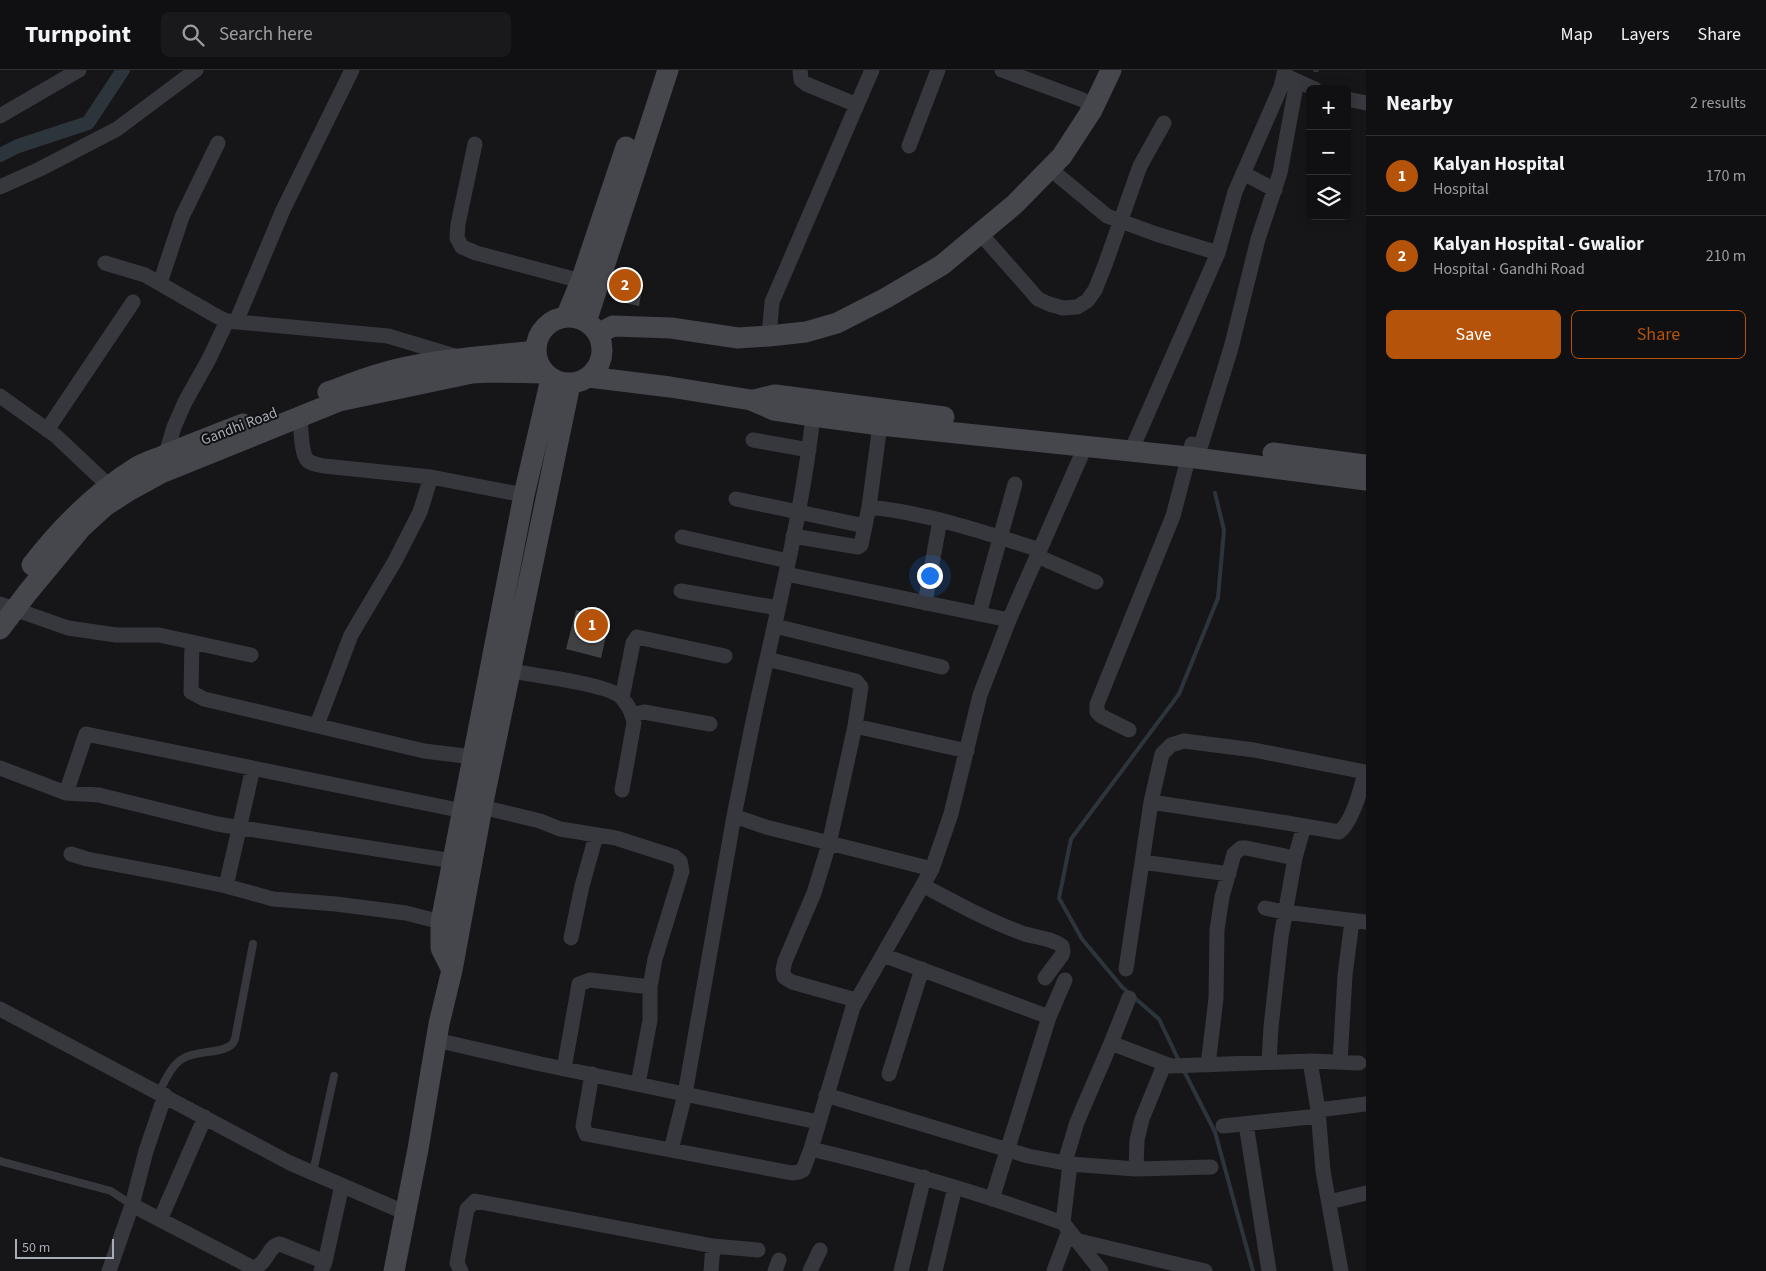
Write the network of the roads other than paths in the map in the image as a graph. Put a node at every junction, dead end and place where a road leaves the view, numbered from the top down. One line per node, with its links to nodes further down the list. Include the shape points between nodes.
1 (79, 70): 17 (street)
2 (196, 70): 24 (street, via 117,129)
3 (352, 70): 34 (street)
4 (653, 70): 30 (main road)
5 (668, 70): 35 (main road, via 623,204)
6 (800, 70): 15 (street, via 801,80 806,84)
7 (872, 70): 15 (street)
8 (938, 70): 21 (street)
9 (1002, 70): 16 (street, via 1083,100)
10 (1110, 70): 16 (main road)
11 (1289, 75): 12 (street); 23 (street); 25 (street, via 1284,156)
12 (1307, 85)
13 (1351, 99): 14 (street)
14 (1366, 103)
15 (857, 105): 36 (street, via 772,302)
16 (1092, 110): 22 (main road, via 1062,156)
17 (0, 116)
18 (1164, 123): 26 (street, via 1142,160)
19 (218, 143): 31 (street, via 182,217)
20 (475, 144): 30 (street, via 458,224 457,238 462,247)
21 (909, 146)
22 (1049, 168): 26 (street, via 1108,216); 27 (main road, via 1015,204)
23 (1243, 173): 25 (street); 28 (street)
24 (0, 187)
25 (1275, 190): 49 (street, via 1260,232 1231,348)
26 (1120, 221): 27 (street, via 1095,290 1077,307 1062,308 1038,299); 28 (street)
27 (980, 233): 36 (main road, via 942,266 837,323 806,332)
28 (1218, 252): 47 (street)
29 (105, 263): 31 (street)
30 (581, 281): 33 (main road)
31 (160, 283): 34 (street)
32 (133, 302): 45 (street)
33 (566, 317): 35 (main road, via 577,318); 37 (main road, via 548,324 541,332)
34 (231, 321): 38 (street, via 388,336); 51 (street, via 185,402)
35 (592, 328): 36 (main road, via 671,328 738,338); 39 (main road, via 602,343 601,362 596,370)
36 (769, 336)
37 (535, 350): 38 (main road, Gandhi Road); 39 (main road, via 536,358)
38 (469, 366): 39 (main road, via 489,372); 42 (main road, via 339,401); 51 (main road, Gandhi Road, via 440,362 379,374)
39 (564, 378): 41 (main road, via 670,387); 57 (main road); 82 (main road)
40 (0, 396): 45 (street)
41 (751, 400): 43 (main road, via 774,410); 47 (main road, via 775,395)
42 (300, 416): 53 (street, via 304,454 312,464); 71 (main road, via 161,473 105,506)
43 (813, 416): 44 (main road); 50 (street)
44 (880, 424): 48 (main road); 59 (street)
45 (47, 430): 56 (street)
46 (753, 440): 50 (street)
47 (1134, 445): 48 (main road); 49 (main road)
48 (1085, 447): 66 (street)
49 (1194, 449): 52 (main road); 54 (main road); 88 (street, via 1173,516 1097,704 1097,712 1101,716)
50 (809, 450): 60 (street)
51 (166, 454): 56 (main road, Gandhi Road, via 139,466)
52 (1366, 465)
53 (431, 477): 57 (street); 86 (street, via 420,512 351,635)
54 (1366, 480)
55 (1015, 484): 65 (street)
56 (109, 486): 71 (main road, Gandhi Road, via 81,508 53,537)
57 (524, 496): 82 (main road)
58 (736, 499): 60 (street)
59 (869, 507): 61 (street); 62 (street)
60 (798, 511): 62 (street); 63 (street)
61 (940, 520): 65 (street); 70 (street)
62 (865, 526): 63 (street, via 858,547)
63 (793, 536): 67 (street)
64 (682, 537): 67 (street)
65 (999, 538): 66 (street); 73 (street)
66 (1038, 553): 68 (street); 74 (street)
67 (787, 568): 70 (street); 72 (street)
68 (1096, 582)
69 (681, 591): 72 (street)
70 (925, 603): 73 (street)
71 (4, 607): 76 (main road); 77 (street, via 68,628 116,635 160,634)
72 (778, 608): 75 (street)
73 (979, 614): 74 (street)
74 (1009, 620): 89 (street, via 980,695)
75 (775, 626): 80 (street); 81 (street)
76 (0, 630)
77 (192, 642): 78 (street); 86 (street, via 191,692 204,699)
78 (251, 655)
79 (725, 656): 83 (street, via 637,637)
80 (767, 660): 87 (street, via 859,683 861,692); 98 (street)
81 (942, 667)
82 (500, 668): 83 (street, via 584,684 616,693); 90 (main road); 97 (main road)
83 (622, 698): 84 (street)
84 (632, 715): 85 (street, via 644,712); 94 (street, via 634,723)
85 (710, 724)
86 (317, 725): 90 (street, via 424,751)
87 (854, 726): 89 (street); 102 (street)
88 (1129, 730)
89 (967, 751): 107 (street, via 951,814)
90 (473, 757): 97 (main road)
91 (0, 768): 95 (street)
92 (253, 768): 95 (street, via 86,734); 97 (street); 100 (street)
93 (1366, 772): 96 (street, via 1254,750 1184,741 1171,745 1162,754); 99 (street, via 1358,800 1344,828 1339,832)
94 (622, 790)
95 (66, 792): 100 (street, via 99,795)
96 (1150, 802): 99 (street); 106 (street)
97 (472, 809): 101 (street, via 540,821 560,829); 105 (main road); 120 (main road)
98 (734, 816): 102 (street); 142 (street)
99 (1304, 826): 104 (street)
100 (238, 828): 105 (street); 109 (street)
101 (596, 836): 115 (street); 123 (street, via 616,838 674,857 682,866)
102 (829, 844): 107 (street); 125 (street, via 814,893 785,961 784,977)
103 (71, 854): 109 (street)
104 (1295, 858): 108 (street, via 1241,848 1234,854); 112 (street)
105 (453, 861): 114 (main road)
106 (1142, 862): 108 (street); 119 (street)
107 (932, 869): 110 (street)
108 (1229, 874): 134 (street, via 1217,930 1216,998)
109 (226, 886): 114 (street, via 273,899 336,904)
110 (924, 886): 117 (street); 121 (street, via 1025,934 1056,941 1062,946 1062,955)
111 (1265, 908): 112 (street)
112 (1287, 913): 113 (street); 131 (street, via 1277,969)
113 (1359, 921): 132 (street, via 1345,975)
114 (442, 922): 120 (main road, via 442,948)
115 (571, 938)
116 (253, 944): 141 (lane, via 231,1046 180,1060 169,1074)
117 (883, 955): 118 (street); 125 (street)
118 (922, 969): 127 (street); 138 (street)
119 (1126, 969)
120 (452, 970): 128 (main road)
121 (1045, 978)
122 (1065, 980): 127 (street)
123 (650, 987): 136 (street, via 590,980 579,984); 140 (street, via 650,1020)
124 (1129, 998): 129 (street)
125 (856, 1000): 143 (street)
126 (0, 1009): 141 (street)
127 (1049, 1017): 152 (street)
128 (436, 1040): 136 (street); 165 (main road)
129 (1112, 1043): 135 (street); 154 (street, via 1077,1122)
130 (1310, 1061): 131 (street); 132 (street); 145 (street)
131 (1269, 1062): 134 (street)
132 (1340, 1062): 133 (street)
133 (1359, 1063)
134 (1208, 1065): 135 (street)
135 (1173, 1066): 156 (street, via 1142,1119)
136 (564, 1069): 137 (street)
137 (592, 1074): 140 (street); 151 (street, via 583,1126 586,1134)
138 (889, 1074)
139 (334, 1076): 157 (lane)
140 (638, 1084): 142 (street)
141 (162, 1094): 146 (street); 164 (street)
142 (685, 1094): 147 (street); 151 (street)
143 (826, 1095): 147 (street); 152 (street)
144 (1366, 1104): 145 (street)
145 (1319, 1113): 148 (street); 163 (street, via 1323,1171)
146 (205, 1117): 157 (street); 166 (street)
147 (818, 1122): 150 (street)
148 (1246, 1124): 149 (street); 183 (street)
149 (1223, 1126)
150 (811, 1149): 151 (street, via 803,1170 796,1173); 158 (street)
151 (671, 1150)
152 (1006, 1151): 154 (street); 162 (street)
153 (0, 1161): 164 (lane, via 111,1191)
154 (1068, 1163): 156 (street); 167 (street)
155 (1211, 1167): 156 (street)
156 (1136, 1169)
157 (313, 1172): 159 (street)
158 (924, 1177): 160 (street); 178 (street)
159 (342, 1185): 165 (street); 171 (street)
160 (955, 1187): 162 (street); 179 (street)
161 (1366, 1193): 163 (street)
162 (992, 1199): 167 (street)
163 (1329, 1202): 184 (street)
164 (132, 1205): 166 (street); 173 (street)
165 (406, 1213): 174 (main road)
166 (160, 1220): 171 (street, via 253,1268 260,1266 272,1247 280,1244)
167 (1069, 1231): 172 (street); 180 (street); 181 (street)
168 (713, 1246): 169 (street); 175 (street, via 475,1201 467,1209 457,1263); 176 (street)
169 (758, 1250)
170 (820, 1250): 177 (street)
171 (323, 1266)
172 (1165, 1266): 182 (street)
173 (109, 1271)
174 (394, 1271)
175 (461, 1271)
176 (711, 1271)
177 (810, 1271)
178 (901, 1271)
179 (935, 1271)
180 (1054, 1271)
181 (1101, 1271)
182 (1205, 1271)
183 (1269, 1271)
184 (1341, 1271)

